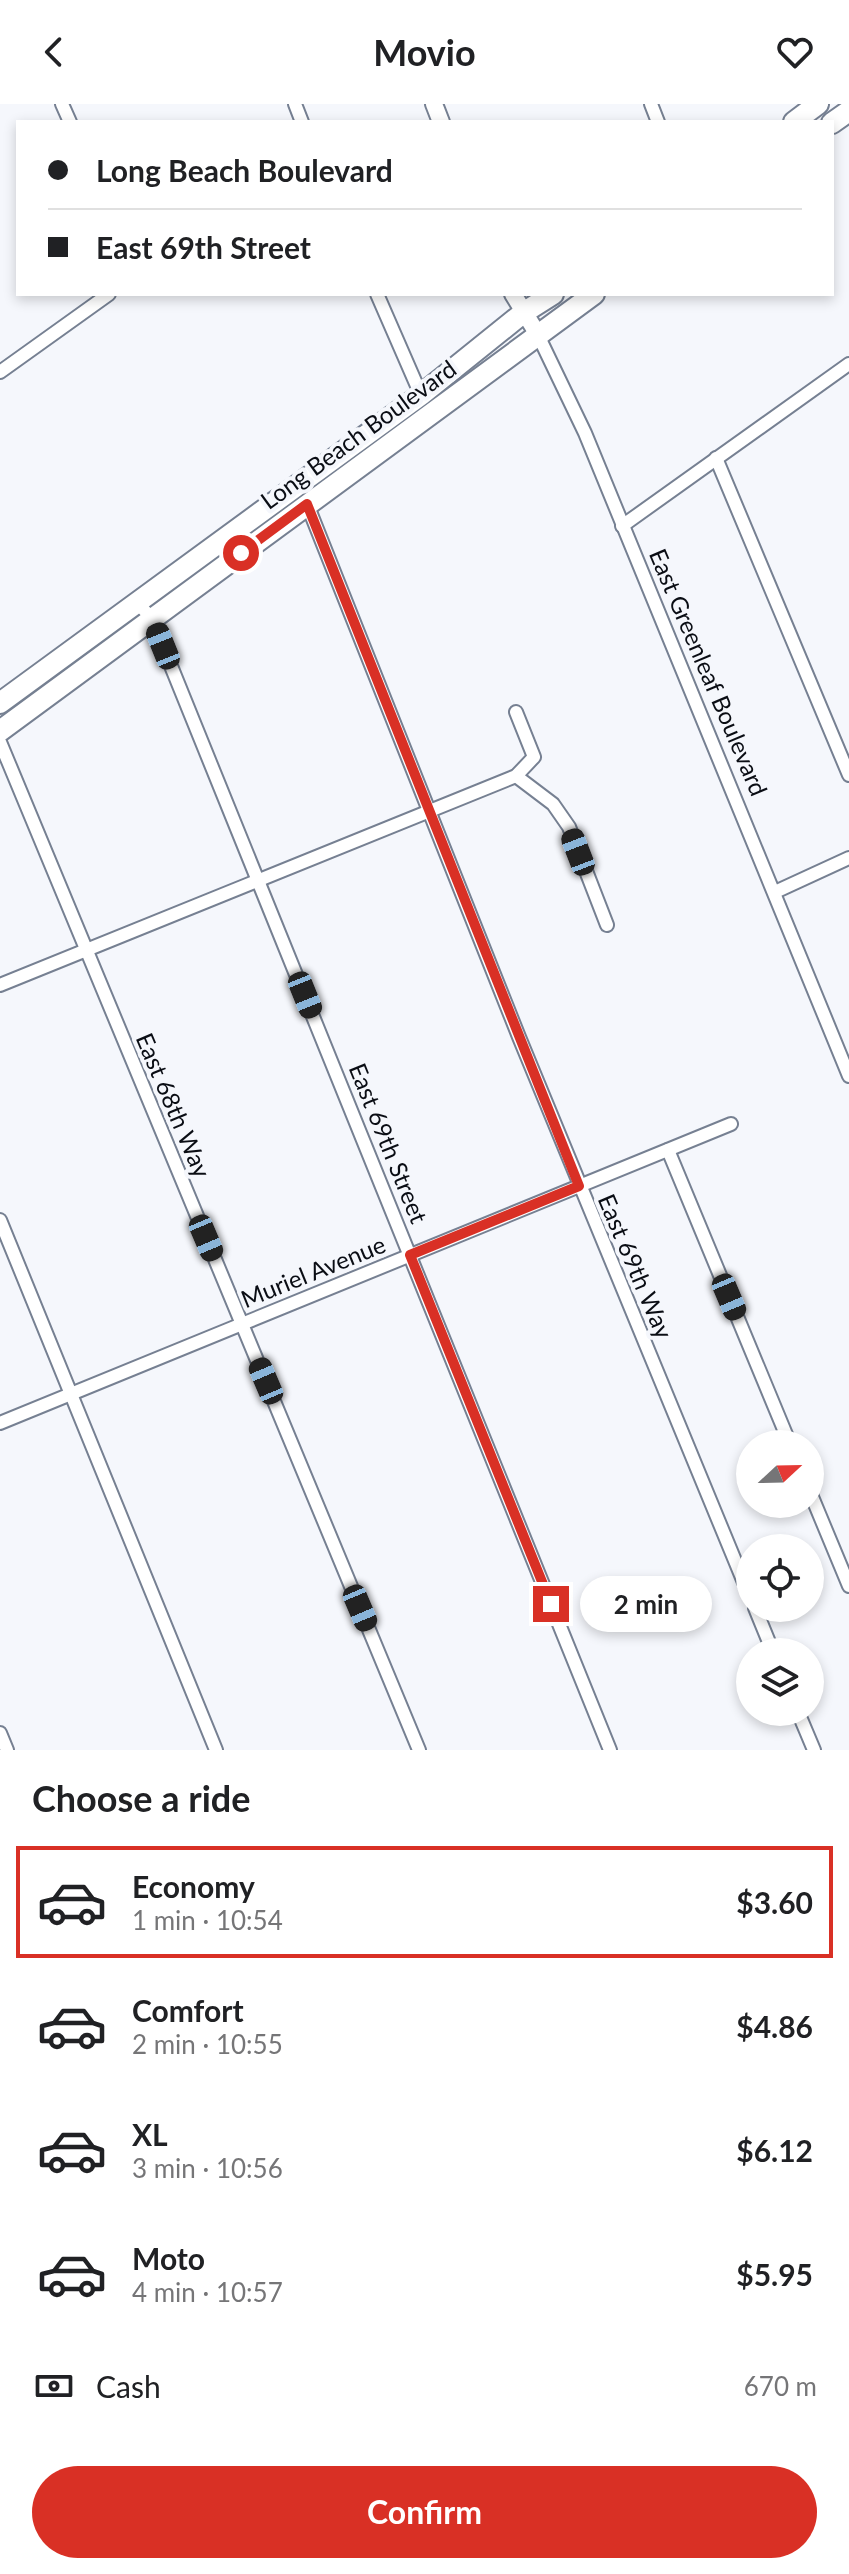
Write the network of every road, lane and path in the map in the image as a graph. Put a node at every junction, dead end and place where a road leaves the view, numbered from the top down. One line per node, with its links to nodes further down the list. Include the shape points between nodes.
1 (818, 104): 2 (main road)
2 (797, 120)
3 (106, 296): 11 (street)
4 (378, 296): 12 (street)
5 (514, 296): 8 (street, East Greenleaf Boulevard)
6 (550, 296): 8 (main road, Long Beach Boulevard)
7 (591, 296): 9 (main road, Long Beach Boulevard)
8 (523, 313): 9 (street, East Greenleaf Boulevard); 12 (main road, Long Beach Boulevard)
9 (537, 333): 14 (main road, Long Beach Boulevard); 15 (street, East Greenleaf Boulevard)
10 (849, 364): 13 (street)
11 (0, 372)
12 (421, 395): 16 (main road, Long Beach Boulevard)
13 (716, 458): 15 (street); 22 (street)
14 (307, 504): 17 (main road, Long Beach Boulevard); 24 (street, East 69th Way)
15 (622, 526): 27 (street, East Greenleaf Boulevard)
16 (137, 602): 17 (street, East 69th Street); 18 (main road, Long Beach Boulevard)
17 (152, 619): 20 (main road, Long Beach Boulevard); 26 (street, East 69th Street)
18 (0, 703)
19 (516, 712): 23 (street, via 534,757)
20 (0, 731)
21 (0, 742): 29 (street, East 68th Way)
22 (849, 775)
23 (516, 776): 24 (street); 28 (street, via 553,804 569,827)
24 (428, 812): 26 (street); 34 (street, East 69th Way)
25 (849, 858): 27 (street)
26 (259, 880): 29 (street); 36 (street, East 69th Street)
27 (775, 892): 31 (street, East Greenleaf Boulevard)
28 (607, 925)
29 (86, 950): 30 (street); 37 (street, East 68th Way)
30 (0, 985)
31 (849, 1074)
32 (731, 1124): 33 (street, Muriel Avenue)
33 (668, 1150): 34 (street, Muriel Avenue); 40 (street)
34 (579, 1186): 36 (street, Muriel Avenue); 42 (street, East 69th Way)
35 (0, 1220): 38 (street)
36 (410, 1255): 37 (street, Muriel Avenue); 49 (street, East 69th Street)
37 (242, 1324): 38 (street, Muriel Avenue); 48 (street, East 68th Way)
38 (71, 1394): 39 (street, Muriel Avenue); 47 (street)
39 (0, 1423)
40 (784, 1430)
41 (821, 1518): 43 (street)
42 (736, 1563)
43 (849, 1586)
44 (804, 1726): 50 (street)
45 (0, 1733): 46 (street)
46 (7, 1750)
47 (216, 1750)
48 (419, 1750)
49 (610, 1750)
50 (814, 1750)

